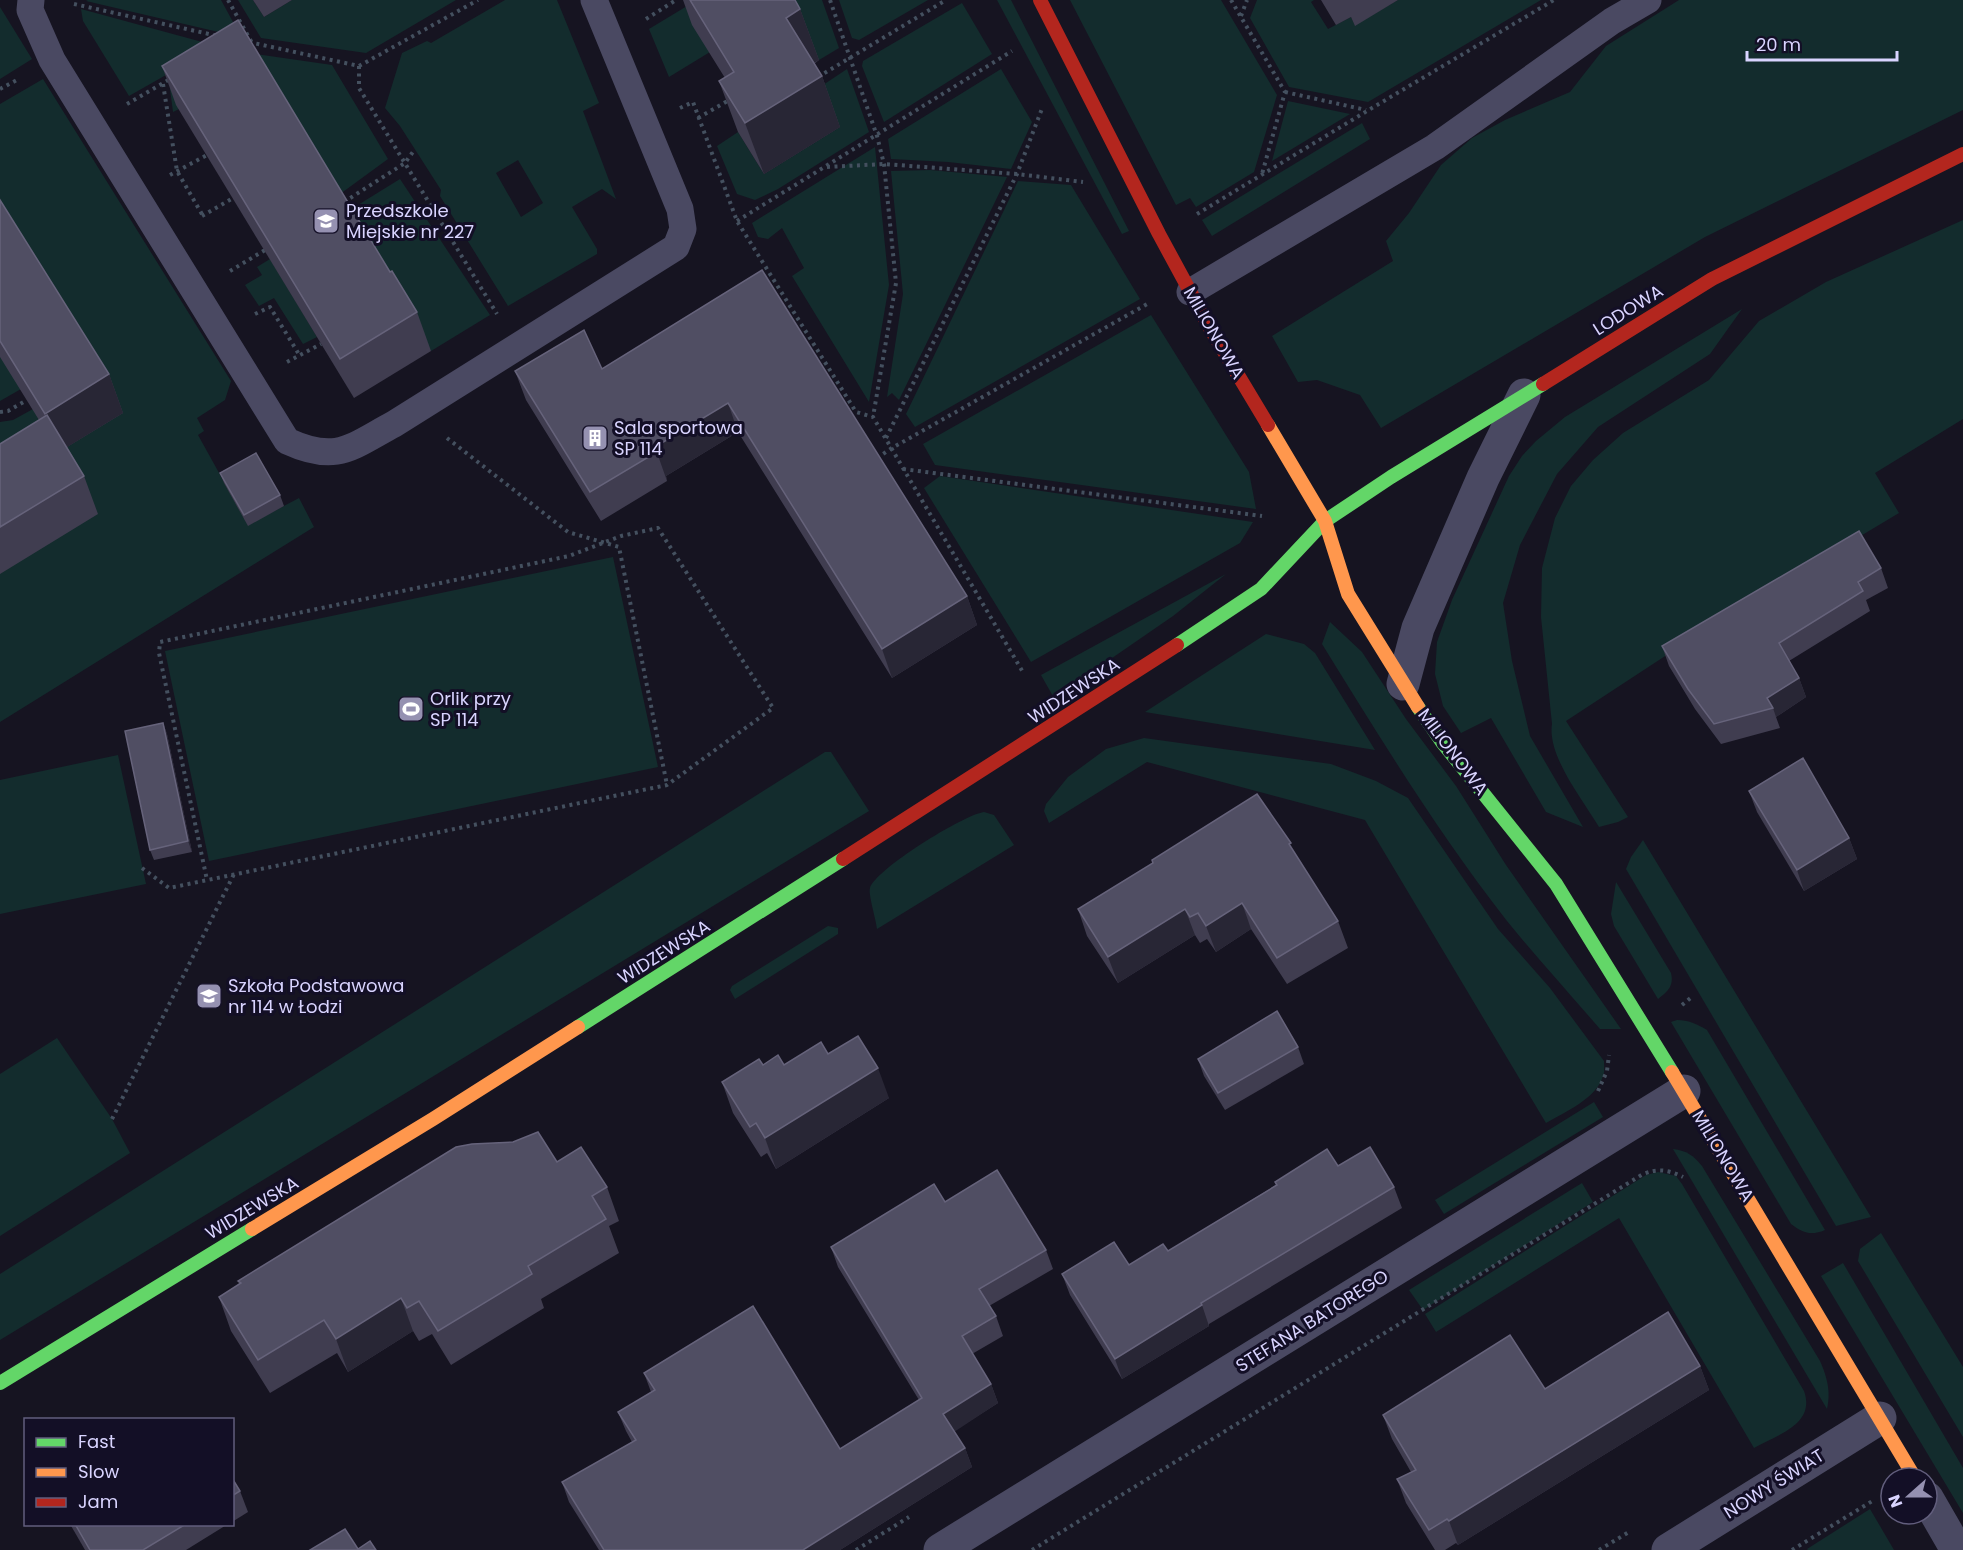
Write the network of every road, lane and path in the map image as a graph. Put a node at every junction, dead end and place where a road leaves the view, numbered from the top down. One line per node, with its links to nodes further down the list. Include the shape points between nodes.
1 (31, 0): 31 (lane, via 30,10 40,36)
2 (228, 0): 18 (path)
3 (478, 0): 21 (path)
4 (594, 0): 56 (lane, via 680,209 683,229 676,247)
5 (676, 0): 15 (path)
6 (830, 0): 20 (path)
7 (946, 0): 20 (path)
8 (1040, 0): 49 (street, MILIONOWA)
9 (1231, 0): 14 (path)
10 (1247, 0): 14 (path)
11 (1554, 0): 29 (path)
12 (1648, 0): 52 (lane, via 1612,21 1435,147)
13 (76, 6): 16 (path)
14 (1240, 17): 25 (path)
15 (640, 23)
16 (227, 38)
17 (245, 42): 18 (path)
18 (252, 43): 21 (path)
19 (1012, 51): 32 (path)
20 (850, 56): 23 (path); 32 (path)
21 (359, 66): 36 (path, via 359,88)
22 (172, 78): 24 (path)
23 (812, 80)
24 (163, 84): 31 (path); 39 (path)
25 (1285, 92): 29 (path); 41 (path)
26 (736, 96): 30 (path)
27 (1043, 106): 40 (path)
28 (674, 111): 30 (path, via 693,102)
29 (1366, 111): 41 (path)
30 (698, 118): 48 (path)
31 (94, 127): 56 (lane, via 288,441 306,450 328,453 348,449)
32 (877, 136): 37 (path); 38 (path)
33 (415, 149): 36 (path)
34 (1963, 154): 59 (street, LODOWA, via 1712,279)
35 (207, 155): 39 (path)
36 (405, 163): 45 (path); 56 (path)
37 (885, 164): 38 (path); 40 (path); 62 (path, via 896,283)
38 (825, 167): 48 (path)
39 (177, 171): 42 (path); 46 (path)
40 (1017, 174): 43 (path); 63 (path)
41 (1262, 175): 49 (path)
42 (166, 177)
43 (1083, 182)
44 (233, 198): 46 (path)
45 (335, 208)
46 (203, 216): 47 (path)
47 (194, 221)
48 (737, 221): 62 (path, via 856,412)
49 (1159, 234): 52 (street, MILIONOWA)
50 (265, 250): 51 (path)
51 (227, 273)
52 (1190, 292): 69 (street, MILIONOWA)
53 (1155, 300): 65 (path)
54 (253, 315): 57 (path, via 270,307)
55 (321, 344): 57 (path)
56 (517, 346)
57 (300, 356): 58 (path)
58 (281, 365)
59 (1524, 395): 69 (street, LODOWA); 72 (street, via 1418,628)
60 (27, 400): 61 (path)
61 (0, 412)
62 (873, 417): 63 (path)
63 (886, 438): 65 (path)
64 (456, 444): 70 (path, via 568,532)
65 (892, 448): 66 (path); 67 (path)
66 (874, 460)
67 (902, 469): 68 (path); 71 (path)
68 (1262, 516)
69 (1325, 520): 72 (street, MILIONOWA, via 1348,594); 82 (street, WIDZEWSKA, via 1261,589 1102,694 443,1113)
70 (605, 543): 73 (path, via 619,547); 73 (path, via 658,528 773,708); 76 (path, via 568,556 160,642)
71 (1024, 674)
72 (1403, 684): 78 (street, MILIONOWA, via 1442,742 1556,884)
73 (667, 785): 75 (path)
74 (142, 868): 76 (path, via 168,888)
75 (234, 874): 76 (path); 80 (path)
76 (207, 879)
77 (1609, 1054): 79 (path, via 1604,1081)
78 (1684, 1091): 83 (street, MILIONOWA); 87 (street, STEFANA BATOREGO)
79 (1593, 1096)
80 (112, 1119)
81 (1684, 1177): 88 (path, via 1668,1170 1643,1174)
82 (0, 1383)
83 (1880, 1418): 84 (street, MILIONOWA); 89 (street, NOWY ŚWIAT)
84 (1908, 1466)
85 (1874, 1500): 90 (path)
86 (1939, 1519): 91 (street)
87 (940, 1550)
88 (1032, 1550)
89 (1668, 1550)
90 (1792, 1550)
91 (1957, 1550)

